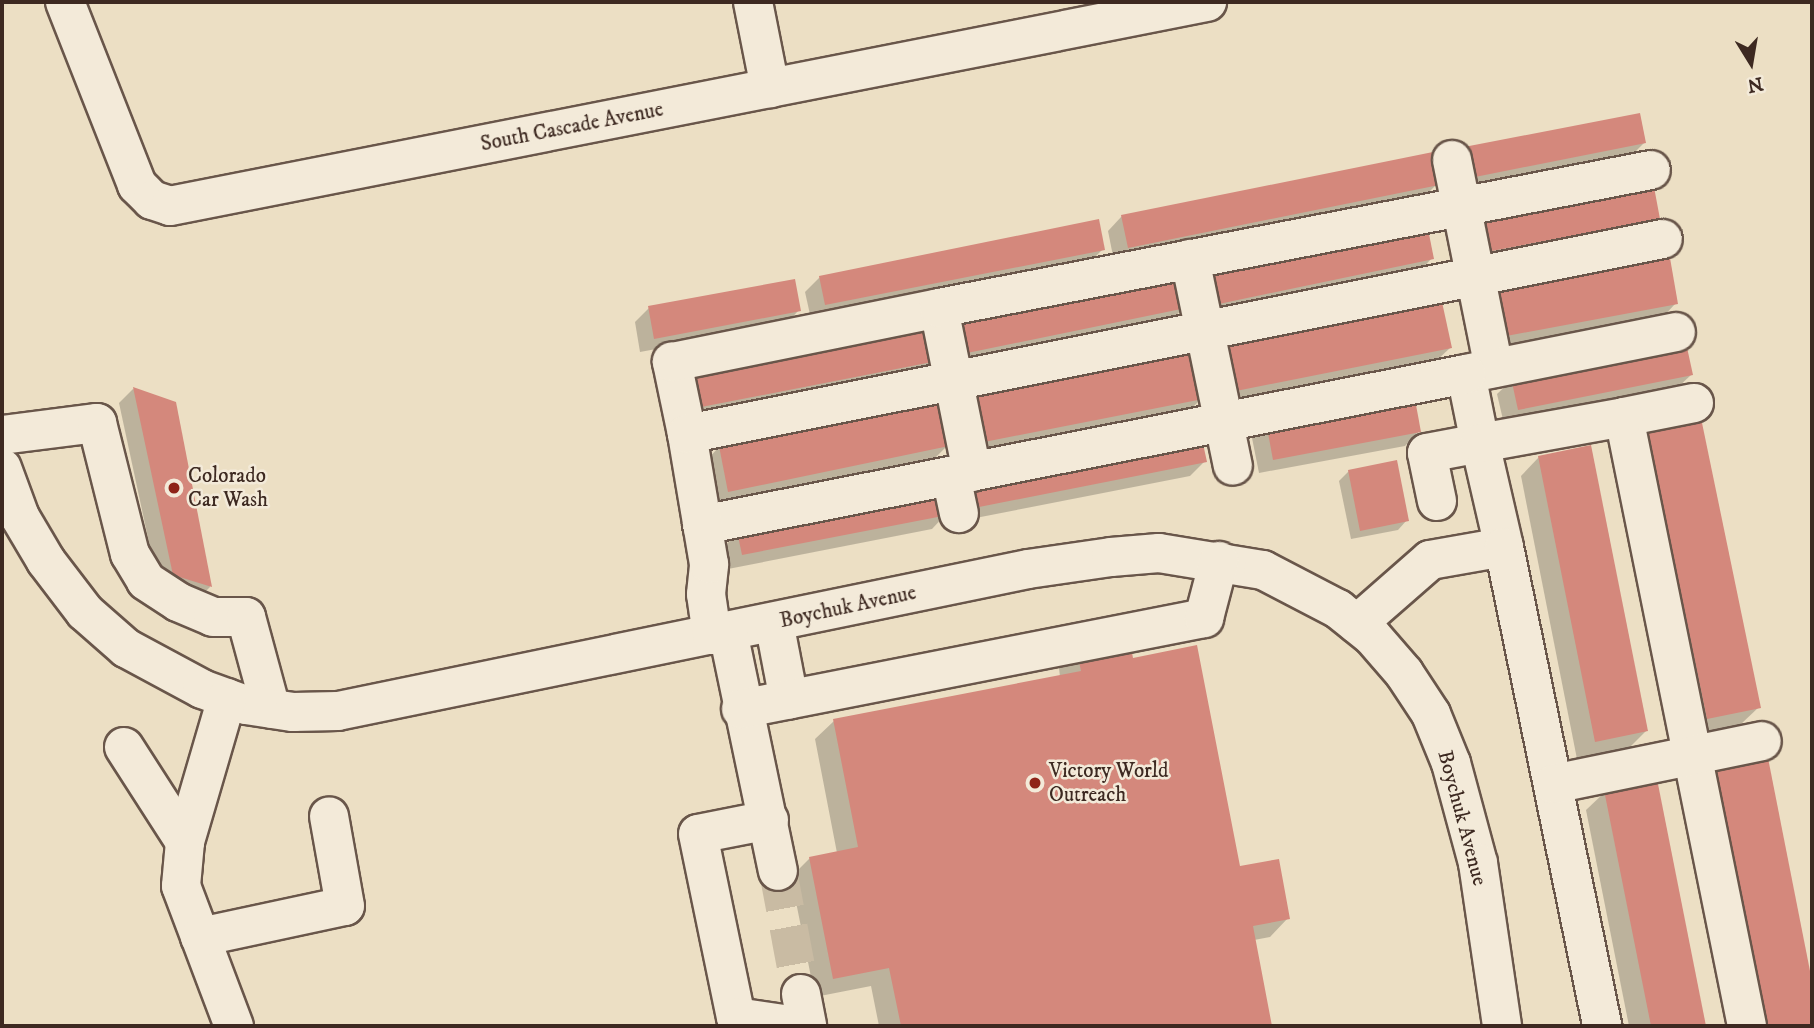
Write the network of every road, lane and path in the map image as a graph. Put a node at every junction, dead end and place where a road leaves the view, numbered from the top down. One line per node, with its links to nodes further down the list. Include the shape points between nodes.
1 (65, 2): 4 (street, South Cascade Avenue, via 137,185 152,200 170,206)
2 (753, 2): 4 (street)
3 (1207, 2): 4 (street, South Cascade Avenue)
4 (770, 88)
5 (1452, 160): 7 (street)
6 (1651, 170): 7 (street)
7 (1461, 206): 9 (street); 10 (street)
8 (1663, 239): 10 (street)
9 (1190, 259): 11 (street); 12 (street)
10 (1476, 276): 12 (street); 14 (street)
11 (939, 308): 15 (street); 19 (street, via 672,362)
12 (1206, 330): 15 (street); 18 (street)
13 (1675, 332): 14 (street)
14 (1480, 371): 18 (street); 21 (street)
15 (954, 380): 19 (street); 24 (street)
16 (1694, 403): 17 (street)
17 (1624, 416): 21 (street); 39 (street)
18 (1225, 422): 22 (street); 24 (street)
19 (687, 434): 27 (street)
20 (2, 435): 35 (street, via 97,423 130,554 146,581 178,603 213,617 246,617)
21 (1480, 443): 25 (street, via 1427,453); 28 (street)
22 (1233, 466)
23 (2, 468): 33 (street, Boychuk Avenue, via 20,517 85,612 126,648 166,673)
24 (961, 474): 26 (street); 27 (street)
25 (1437, 500)
26 (959, 513)
27 (702, 525): 32 (street)
28 (1504, 547): 31 (street, via 1430,560); 40 (street)
29 (1219, 561): 30 (street, Boychuk Avenue, via 1159,554 1111,557 1028,569); 31 (street, Boychuk Avenue, via 1263,570 1338,609); 34 (street, via 1204,618)
30 (774, 622): 32 (street, Boychuk Avenue); 34 (street)
31 (1357, 624): 48 (street, Boychuk Avenue, via 1404,673 1431,714 1451,763 1478,863)
32 (720, 633): 35 (street, Boychuk Avenue, via 338,711); 36 (street)
33 (227, 698): 35 (street, Boychuk Avenue); 43 (street)
34 (789, 700): 36 (street)
35 (271, 709)
36 (741, 709): 42 (street)
37 (1762, 741): 39 (street)
38 (124, 747): 43 (street)
39 (1693, 756): 40 (street); 50 (street)
40 (1553, 785): 49 (street)
41 (329, 816): 45 (street, via 345,906)
42 (769, 820): 44 (street); 46 (street, via 698,834 736,1017)
43 (185, 842): 45 (street, via 181,886)
44 (778, 871)
45 (200, 937): 47 (street)
46 (802, 1016)
47 (234, 1026)
48 (1502, 1026)
49 (1602, 1026)
50 (1747, 1026)

